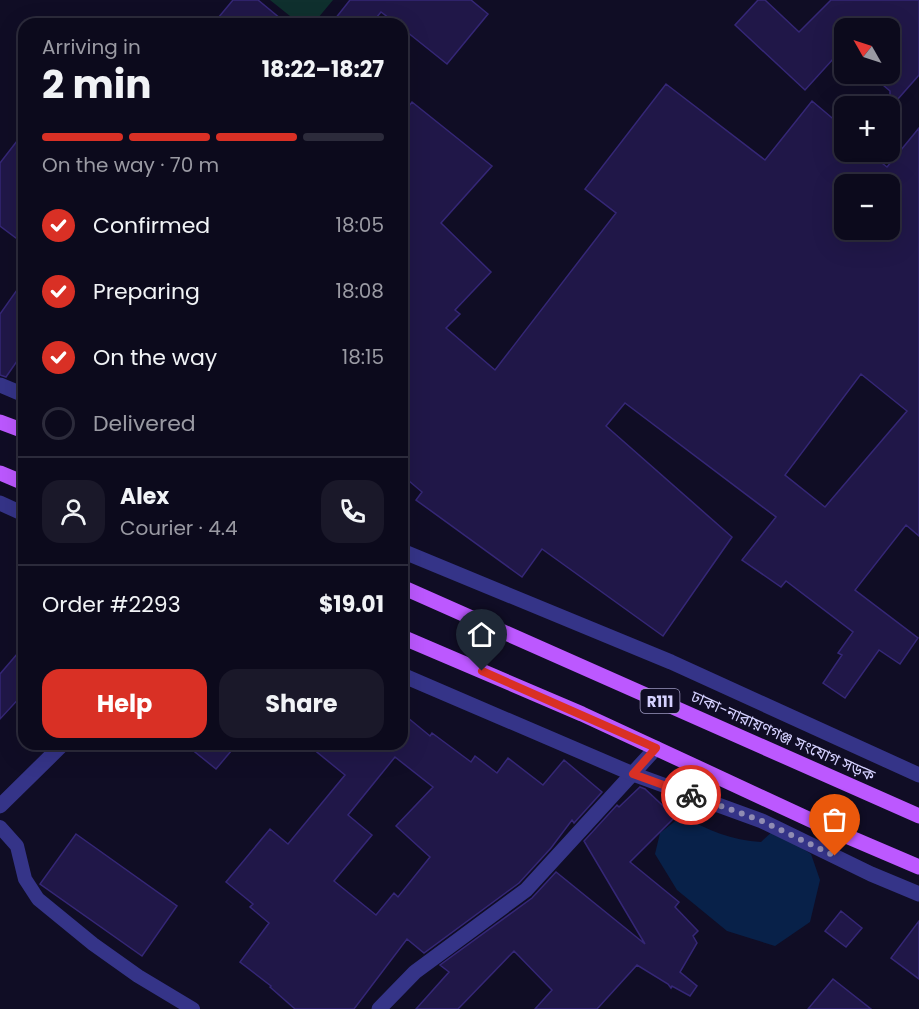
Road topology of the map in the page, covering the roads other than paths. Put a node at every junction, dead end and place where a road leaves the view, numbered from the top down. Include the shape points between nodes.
1 (0, 385) edge
2 (18, 392) edge
3 (0, 422) edge
4 (18, 429) edge
5 (0, 473) edge
6 (18, 480) edge
7 (0, 503) edge
8 (18, 511) edge
9 (408, 553) edge
10 (408, 590) edge
11 (408, 640) edge
12 (408, 678) edge
13 (656, 748) junction
14 (57, 750) edge
15 (633, 774) junction
16 (919, 775) edge
17 (0, 806) edge
18 (919, 816) edge
19 (0, 826) edge
20 (919, 867) edge
21 (919, 894) edge
22 (193, 1009) edge
23 (379, 1009) edge

1 - 2 street
3 - 4 main road
5 - 6 main road
7 - 8 street
9 - 16 street via 671,662
10 - 18 main road, ঢাকা-নারায়ণগঞ্জ সংযোগ সড়ক / R111
11 - 13 main road
12 - 15 street
13 - 15 street
13 - 20 main road
14 - 17 street
15 - 21 street via 762,821
15 - 23 street via 526,890 415,972
19 - 22 lane via 17,846 25,879 38,899 138,976

